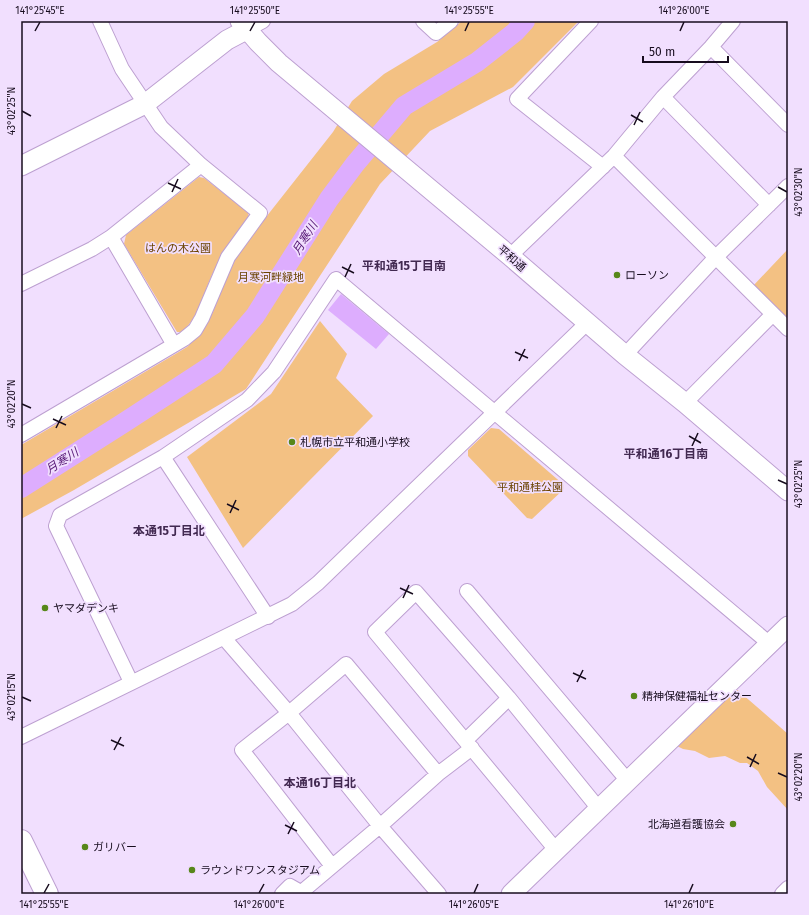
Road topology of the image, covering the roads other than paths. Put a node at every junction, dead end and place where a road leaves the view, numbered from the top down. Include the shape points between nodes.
1 (100, 21) edge
2 (263, 21) edge
3 (423, 21) edge
4 (451, 21) edge
5 (591, 21) edge
6 (733, 21) edge
7 (243, 25) edge
8 (711, 47) junction
9 (662, 97) junction
10 (145, 104) junction
11 (788, 125) edge
12 (614, 156) junction
13 (201, 165) junction
14 (21, 166) edge
15 (602, 167) junction
16 (788, 186) edge
17 (769, 205) junction
18 (110, 237) junction
19 (510, 256) junction
20 (716, 257) junction
21 (21, 284) edge
22 (773, 314) junction
23 (587, 323) junction
24 (788, 329) edge
25 (174, 345) junction
26 (625, 355) junction
27 (685, 403) junction
28 (494, 413) junction
29 (21, 435) edge
30 (163, 457) junction
31 (788, 491) edge
32 (467, 591) dead end
33 (268, 617) junction
34 (788, 626) edge
35 (224, 638) junction
36 (770, 644) junction
37 (131, 682) junction
38 (509, 698) junction
39 (289, 713) junction
40 (21, 737) edge
41 (469, 744) junction
42 (438, 774) junction
43 (628, 781) junction
44 (599, 808) junction
45 (380, 826) junction
46 (21, 843) edge
47 (556, 850) junction
48 (332, 866) junction
49 (788, 888) edge
50 (47, 894) edge
51 (282, 894) edge
52 (304, 894) edge
53 (439, 894) edge
54 (511, 894) edge
55 (782, 894) edge

1 - 10 street via 122,69
2 - 7 street
3 - 4 street via 436,33
5 - 15 street via 517,99
6 - 8 street
7 - 10 street
7 - 19 street, 平和通 via 279,63
8 - 9 street
8 - 11 street
9 - 12 street
9 - 17 street
10 - 13 street via 169,136
10 - 14 street
12 - 15 street
12 - 20 street
13 - 18 street
13 - 25 street via 260,214 228,257 195,330
15 - 19 street
16 - 17 street
17 - 20 street
18 - 21 street via 92,249
18 - 25 street
19 - 23 street, 平和通
20 - 22 street
20 - 26 street
22 - 24 street
22 - 27 street
23 - 26 street, 平和通
23 - 28 street
25 - 29 street
26 - 27 street, 平和通
27 - 31 street, 平和通
28 - 30 street via 336,279 274,372 247,400
28 - 33 street via 318,583 292,604
28 - 36 street
30 - 33 street
30 - 37 street via 60,515 56,526
32 - 43 street
33 - 35 street
34 - 36 street
35 - 37 street
35 - 39 street
36 - 43 street
37 - 40 street
38 - 41 street
38 - 41 street via 416,592 375,632
38 - 44 street
39 - 42 street via 346,664
39 - 45 street
39 - 48 street via 242,750
41 - 42 street
41 - 47 street
42 - 45 street
43 - 44 street
44 - 47 street
45 - 48 street
45 - 53 street
46 - 50 highway
47 - 54 street
48 - 52 street via 304,890
49 - 55 street
51 - 52 street via 290,886

